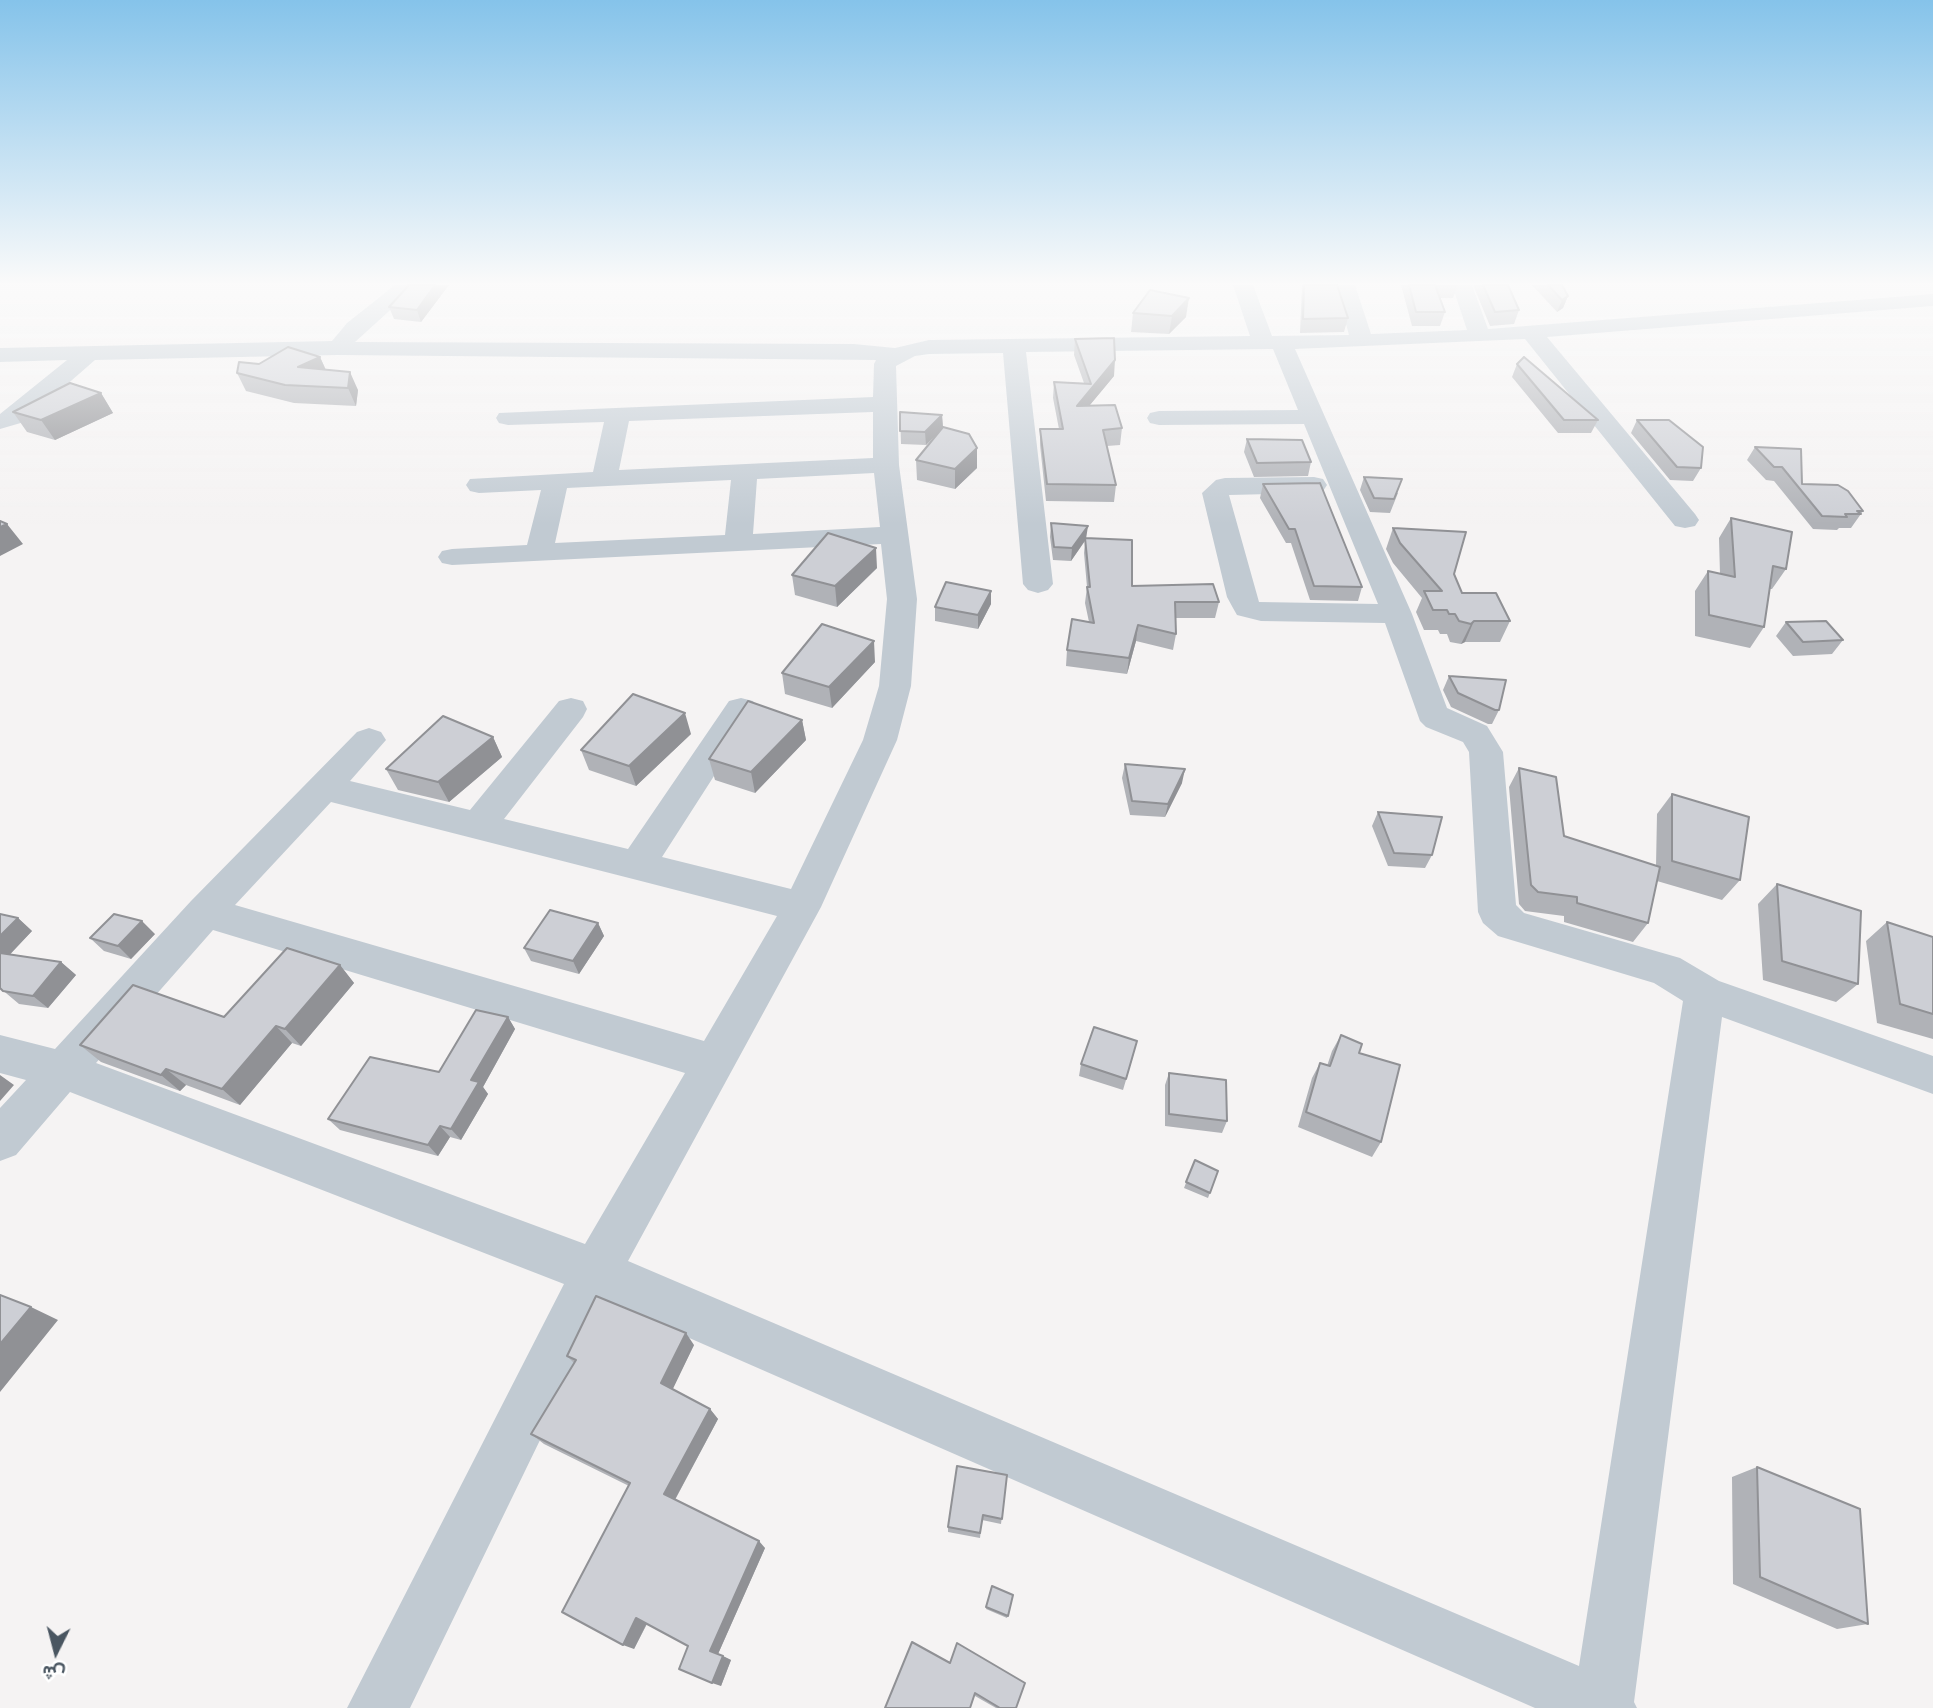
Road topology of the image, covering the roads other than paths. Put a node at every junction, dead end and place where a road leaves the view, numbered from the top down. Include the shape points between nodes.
1 (75, 365) edge
2 (676, 365) edge
3 (885, 365) edge
4 (1016, 365) edge
5 (1284, 365) edge
6 (1558, 365) edge
7 (671, 392) junction
8 (884, 404) junction
9 (618, 414) junction
10 (1312, 416) junction
11 (508, 418) dead end
12 (1159, 418) dead end
13 (0, 422) edge
14 (886, 465) junction
15 (745, 472) junction
16 (604, 478) junction
17 (556, 481) junction
18 (479, 485) dead end
19 (1343, 485) junction
20 (1685, 520) dead end
21 (895, 535) junction
22 (738, 543) junction
23 (539, 552) junction
24 (452, 557) dead end
25 (1038, 584) dead end
26 (1397, 614) junction
27 (571, 709) dead end
28 (741, 709) edge
29 (369, 740) dead end
30 (327, 788) junction
31 (478, 826) junction
32 (637, 866) junction
33 (802, 907) junction
34 (205, 912) junction
35 (1705, 993) junction
36 (0, 1054) edge
37 (716, 1063) junction
38 (62, 1070) junction
39 (1933, 1075) edge
40 (0, 1140) edge
41 (596, 1272) junction
42 (1605, 1707) edge
43 (378, 1708) edge

1 - 13 street via 15,417
2 - 7 street
3 - 8 street
4 - 25 street
5 - 10 street
6 - 20 street
7 - 8 street
7 - 9 street
8 - 14 street
9 - 11 street
9 - 16 street
10 - 12 street
10 - 19 street
14 - 15 street
14 - 21 street
15 - 16 street
15 - 22 street
16 - 17 street
17 - 18 street
17 - 23 street
19 - 26 street
19 - 26 street via 1218,488 1215,493 1242,597 1248,608 1261,612
21 - 22 street
21 - 33 street via 902,599 895,686 880,740
22 - 23 street
23 - 24 street
26 - 35 street via 1432,713 1475,734 1486,752 1497,912 1512,925 1666,970
27 - 31 street
28 - 32 street
29 - 30 street
30 - 31 street
30 - 34 street
31 - 32 street
32 - 33 street
33 - 37 street
34 - 37 street
34 - 38 street
35 - 39 street
35 - 42 street
36 - 38 street
37 - 41 street
38 - 40 street
38 - 41 street
41 - 42 street
41 - 43 street

